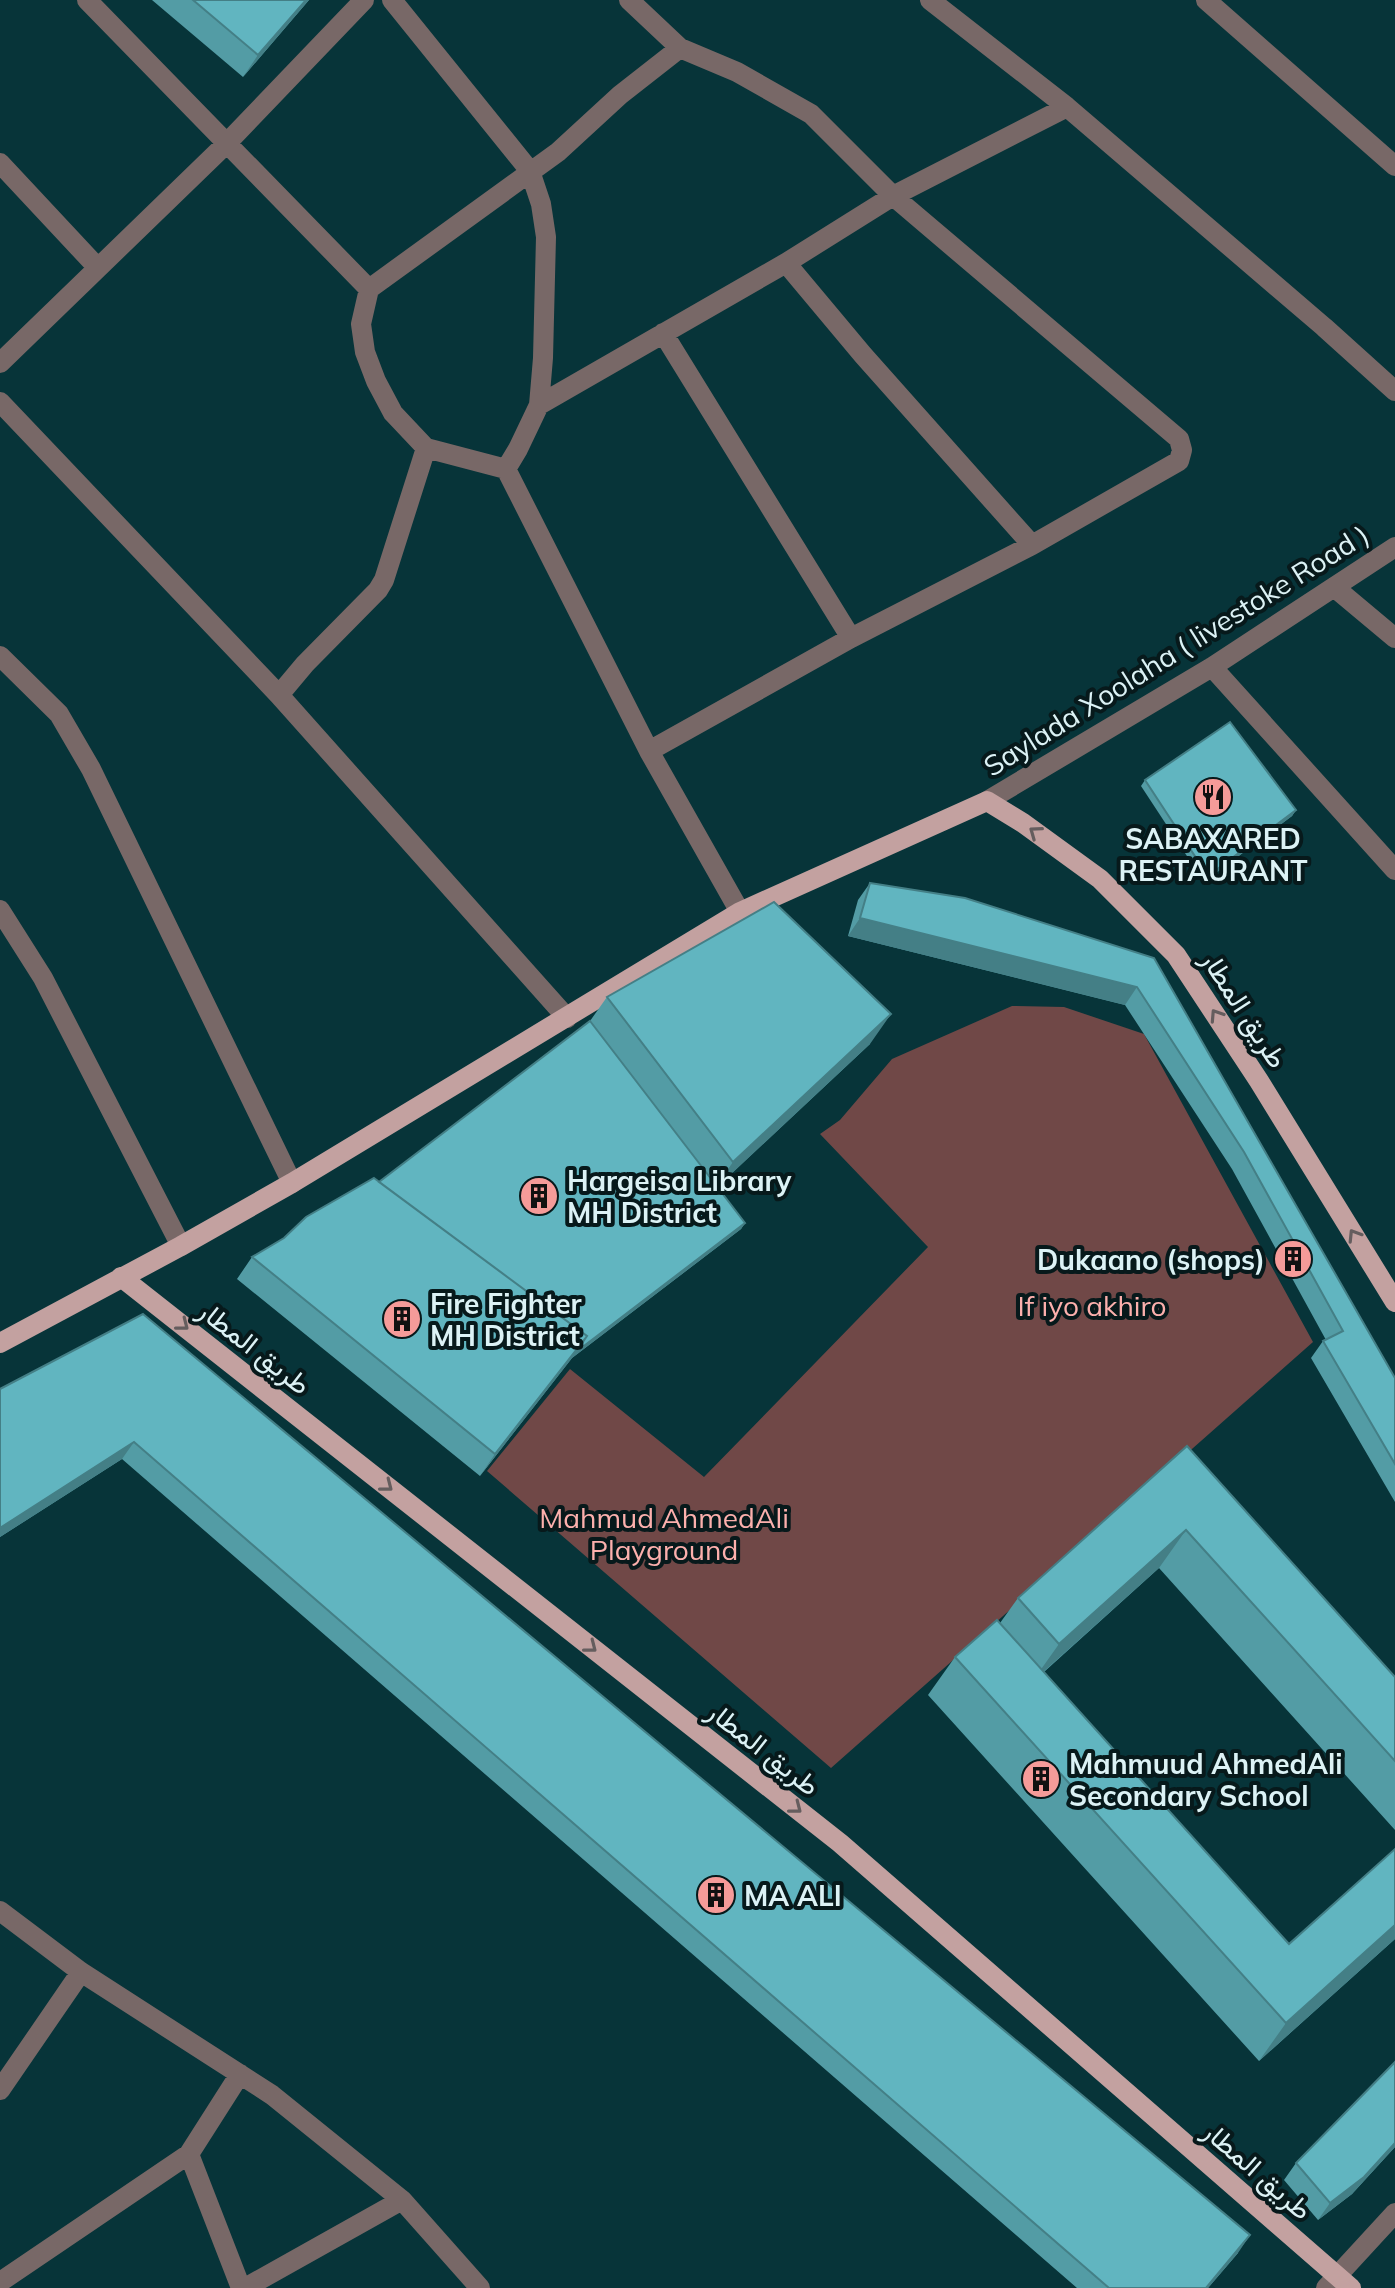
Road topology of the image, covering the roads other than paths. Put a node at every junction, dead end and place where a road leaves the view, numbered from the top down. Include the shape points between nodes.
1 (87, 0) edge
2 (364, 0) edge
3 (392, 0) edge
4 (629, 0) edge
5 (930, 0) edge
6 (1206, 0) edge
7 (680, 48) junction
8 (1067, 107) junction
9 (226, 144) junction
10 (0, 163) edge
11 (1395, 166) edge
12 (530, 171) junction
13 (893, 196) junction
14 (786, 263) junction
15 (98, 268) junction
16 (369, 289) junction
17 (663, 333) junction
18 (0, 363) edge
19 (1395, 391) edge
20 (0, 402) edge
21 (539, 405) junction
22 (426, 448) junction
23 (506, 469) junction
24 (1032, 545) junction
25 (1395, 547) edge
26 (1334, 587) junction
27 (851, 638) junction
28 (1395, 638) edge
29 (0, 656) edge
30 (1212, 667) junction
31 (279, 695) junction
32 (649, 751) junction
33 (987, 801) junction
34 (1395, 870) edge
35 (0, 910) edge
36 (740, 912) junction
37 (567, 1018) junction
38 (292, 1183) junction
39 (181, 1246) junction
40 (121, 1277) junction
41 (1395, 1302) edge
42 (0, 1343) edge
43 (0, 1911) edge
44 (81, 1972) junction
45 (240, 2074) junction
46 (0, 2090) edge
47 (189, 2154) junction
48 (402, 2200) junction
49 (1395, 2213) edge
50 (0, 2282) edge
51 (1338, 2284) edge
52 (243, 2288) edge
53 (480, 2288) edge

1 - 9 street
2 - 9 street
3 - 12 street
4 - 7 street
5 - 8 street
6 - 11 street
7 - 12 street
7 - 13 street via 801,107
8 - 13 street
8 - 19 street
9 - 15 street
9 - 16 street
10 - 15 street
12 - 16 street
12 - 21 street via 546,237
13 - 14 street
13 - 24 street via 1179,439 1179,461
14 - 17 street
14 - 24 street
15 - 18 street
16 - 22 street via 361,324 365,352 393,413
17 - 21 street
17 - 27 street
20 - 31 street
21 - 23 street
22 - 23 street
22 - 31 street via 384,580
23 - 32 street
24 - 27 street
25 - 26 street, Saylada Xoolaha ( livestoke Road )
26 - 28 street
26 - 30 street, Saylada Xoolaha ( livestoke Road )
27 - 32 street
29 - 38 street via 59,714 91,769
30 - 33 street, Saylada Xoolaha ( livestoke Road )
30 - 34 street
31 - 37 street
32 - 36 street
33 - 36 main road
41 -> 33 main road, طريق المطار via 1176,955 1100,879
35 - 39 street via 43,978
36 - 37 main road
37 - 38 main road
38 - 39 main road
39 - 40 main road
40 - 42 main road
40 -> 51 main road, طريق المطار via 840,1843
43 - 44 street
44 - 45 street
44 - 46 street
45 - 47 street
45 - 48 street
47 - 50 street
47 - 52 street
48 - 52 street
48 - 53 street
49 - 51 street

